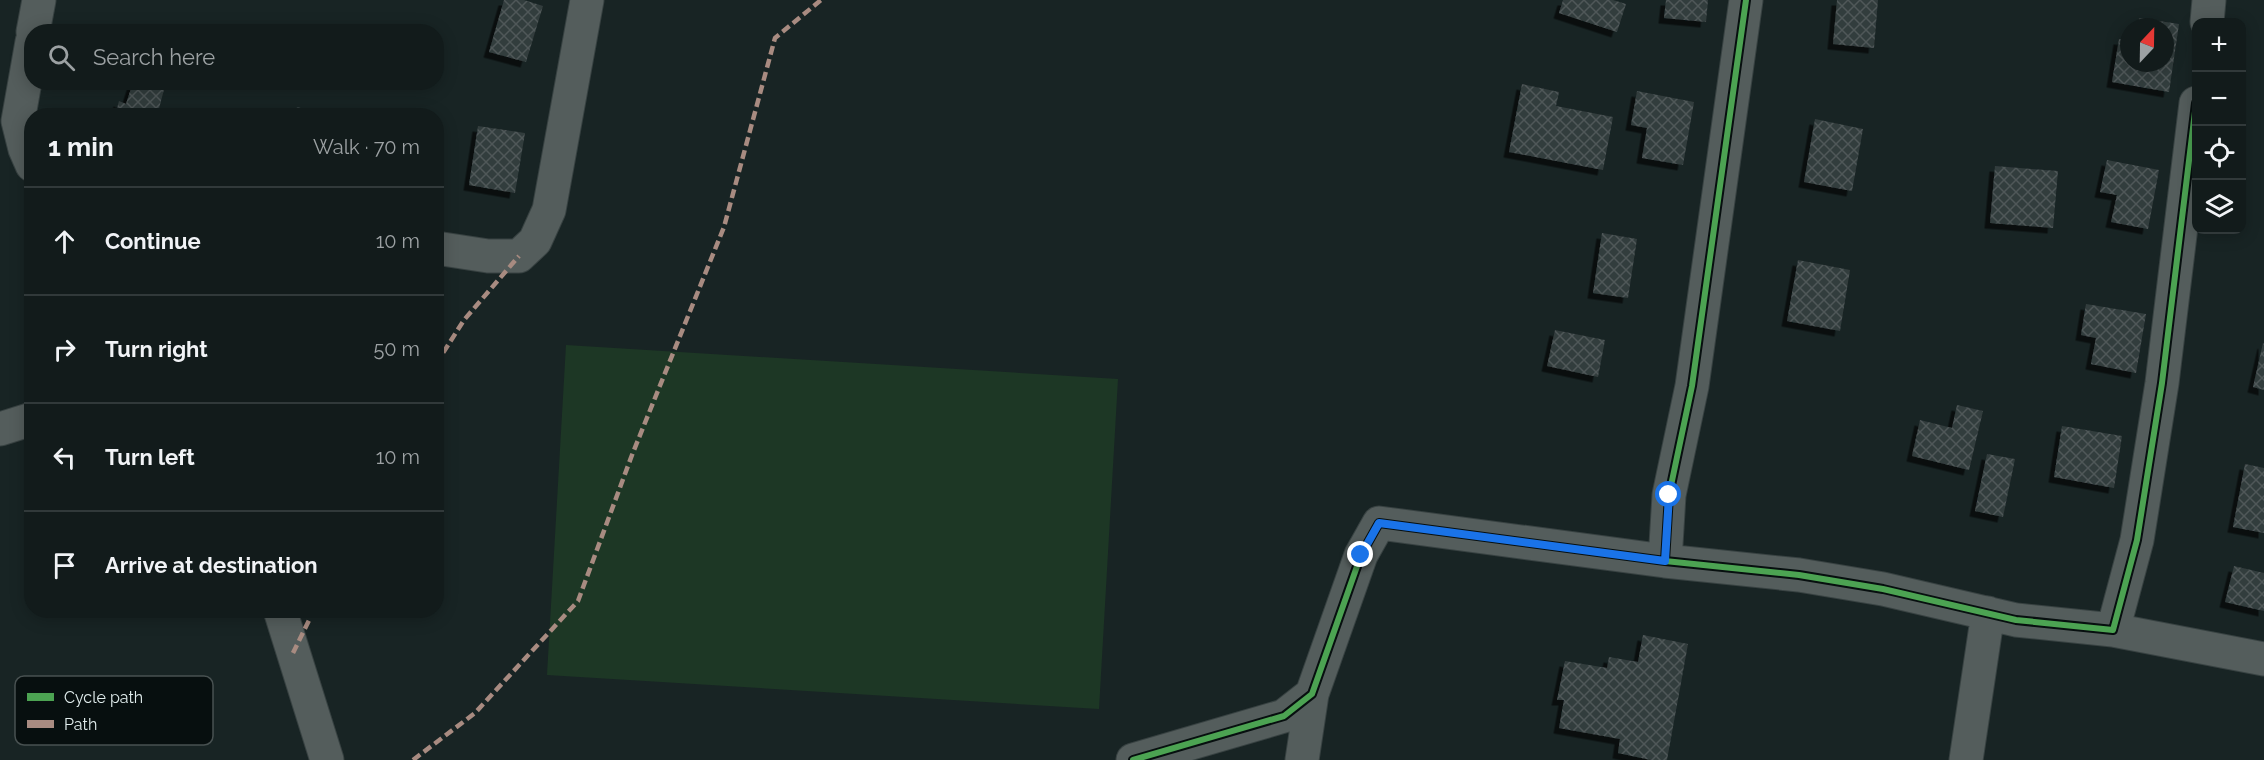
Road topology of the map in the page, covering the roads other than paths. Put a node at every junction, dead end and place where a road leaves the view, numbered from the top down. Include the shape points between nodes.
1 (39, 0) edge
2 (587, 0) edge
3 (1746, 0) edge
4 (2209, 0) edge
5 (2207, 18) edge
6 (34, 24) edge
7 (24, 87) edge
8 (2193, 126) edge
9 (24, 145) edge
10 (444, 249) edge
11 (24, 422) edge
12 (0, 429) edge
13 (1665, 561) junction
14 (1988, 613) junction
15 (283, 618) edge
16 (2113, 630) junction
17 (2264, 659) edge
18 (1312, 694) junction
19 (327, 760) edge
20 (1133, 760) edge
21 (1302, 760) edge
22 (1966, 760) edge

1 - 6 street
2 - 10 street via 549,210 535,241 519,256
3 - 13 street via 1692,386 1669,495
4 - 5 street
7 - 9 street via 18,121
8 - 16 street via 2162,383 2137,540
11 - 12 street
13 - 14 street via 1809,577
13 - 18 street via 1379,523 1361,555
14 - 16 street via 2016,620
14 - 22 street
15 - 19 street
16 - 17 street
18 - 20 street via 1284,716
18 - 21 street

